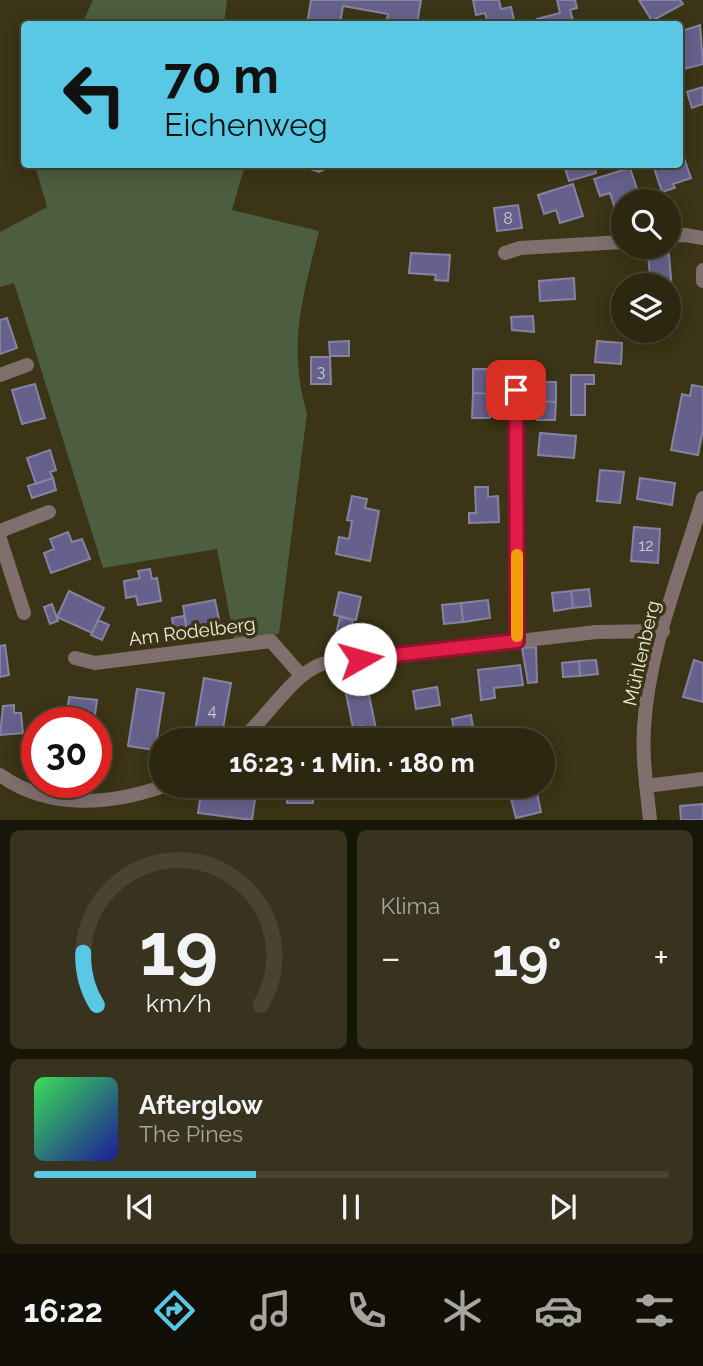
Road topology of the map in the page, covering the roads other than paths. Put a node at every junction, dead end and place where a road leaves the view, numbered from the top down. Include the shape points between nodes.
1 (681, 237) edge
2 (703, 238) edge
3 (611, 243) edge
4 (505, 253) dead end
5 (703, 270) edge
6 (703, 281) edge
7 (27, 365) dead end
8 (0, 375) edge
9 (516, 390) dead end
10 (703, 498) edge
11 (49, 512) dead end
12 (0, 531) edge
13 (0, 539) edge
14 (24, 613) dead end
15 (663, 631) junction
16 (517, 641) junction
17 (75, 658) dead end
18 (300, 674) junction
19 (253, 728) edge
20 (0, 775) edge
21 (703, 779) edge
22 (646, 786) junction
23 (149, 791) edge
24 (650, 820) edge

1 - 2 street
3 - 4 street via 520,248
5 - 6 street
7 - 8 street
9 - 16 street
10 - 15 street, Mühlenberg
11 - 12 street
13 - 14 street
15 - 16 street via 596,632
15 - 22 street, Mühlenberg via 647,697
16 - 18 street via 322,664
17 - 18 street, Am Rodelberg via 95,663 271,641
18 - 19 street
20 - 23 street via 33,793 61,800 129,797
21 - 22 street
22 - 24 street, Mühlenberg

